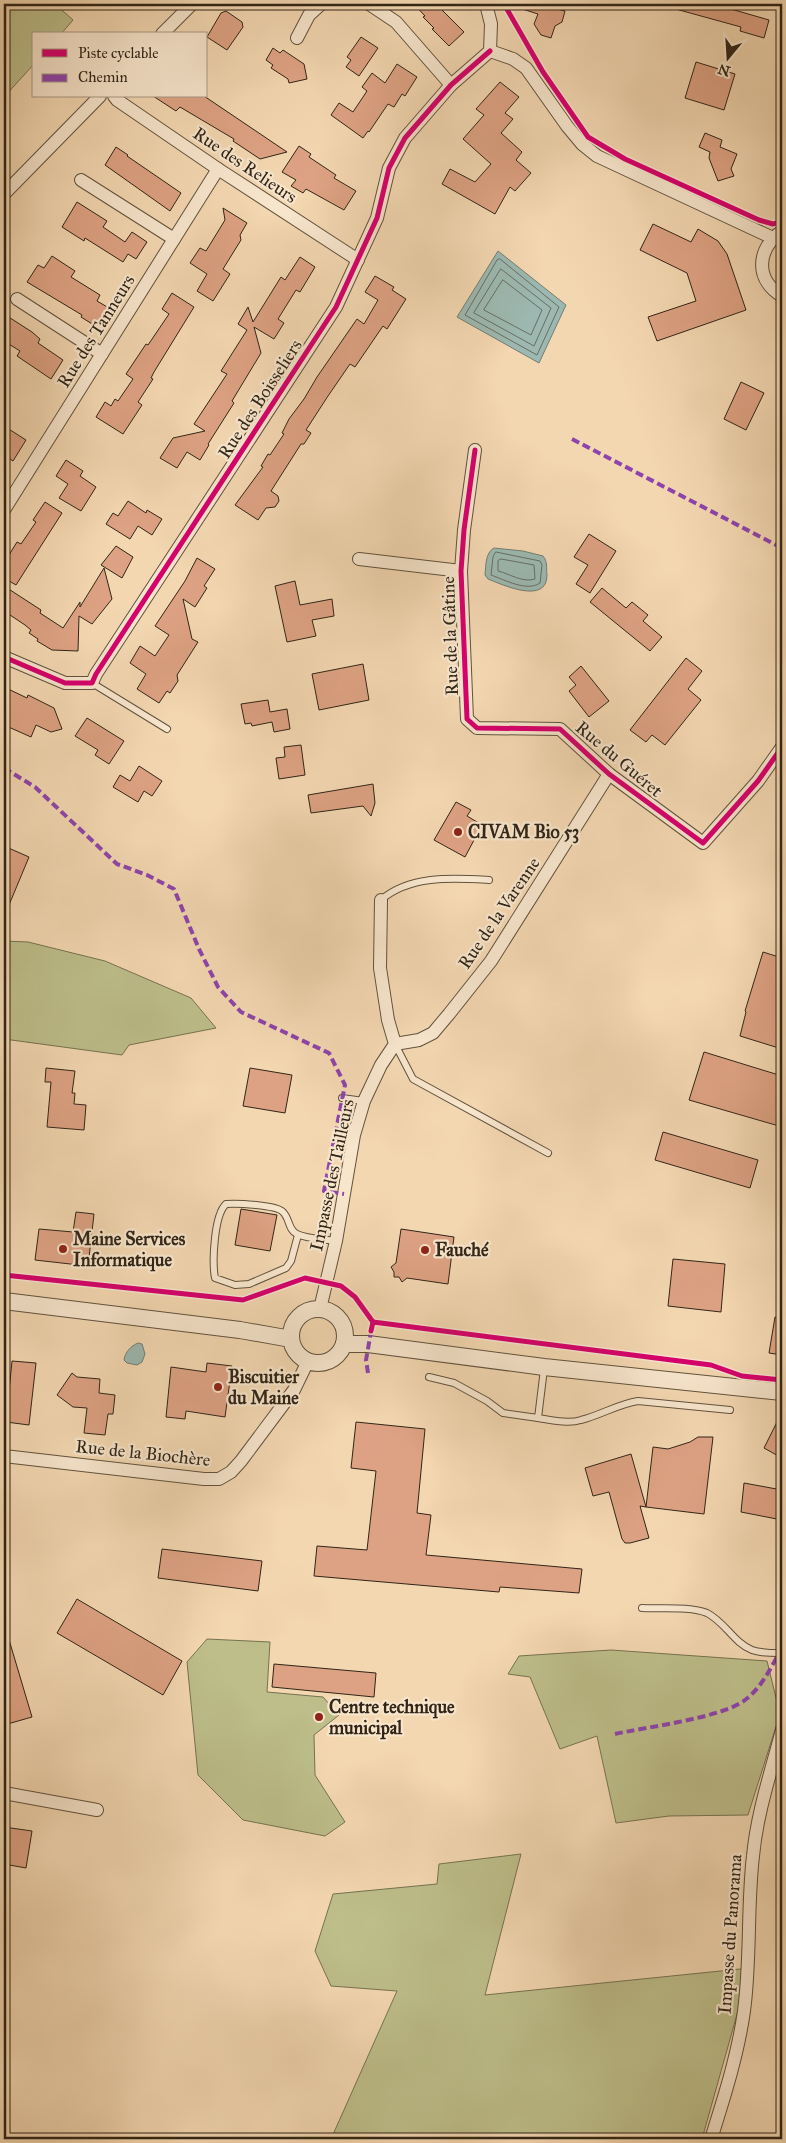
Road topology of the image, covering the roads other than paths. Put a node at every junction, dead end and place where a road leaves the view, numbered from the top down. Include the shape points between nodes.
1 (192, 4) edge
2 (321, 4) edge
3 (369, 4) edge
4 (486, 4) edge
5 (164, 32) edge
6 (297, 38) dead end
7 (490, 51) junction
8 (451, 85) junction
9 (98, 98) edge
10 (116, 98) edge
11 (218, 169) junction
12 (81, 180) dead end
13 (4, 194) edge
14 (777, 234) edge
15 (174, 239) junction
16 (358, 260) junction
17 (782, 296) edge
18 (17, 299) dead end
19 (102, 354) junction
20 (475, 450) dead end
21 (9, 492) edge
22 (4, 510) edge
23 (359, 559) dead end
24 (461, 571) junction
25 (4, 657) edge
26 (92, 683) junction
27 (477, 728) joint
28 (167, 729) dead end
29 (782, 747) edge
30 (609, 774) junction
31 (489, 880) dead end
32 (381, 900) joint
33 (395, 1044) junction
34 (342, 1098) dead end
35 (364, 1101) junction
36 (548, 1153) dead end
37 (298, 1235) junction
38 (336, 1241) junction
39 (4, 1301) edge
40 (320, 1309) junction
41 (291, 1338) junction
42 (344, 1344) junction
43 (308, 1361) junction
44 (544, 1367) junction
45 (429, 1377) dead end
46 (782, 1392) edge
47 (730, 1410) dead end
48 (538, 1418) junction
49 (4, 1456) edge
50 (642, 1608) dead end
51 (782, 1647) edge
52 (779, 1653) junction
53 (782, 1685) edge
54 (782, 1730) edge
55 (4, 1793) edge
56 (97, 1810) dead end
57 (711, 2139) edge

1 - 5 street
2 - 6 street via 309,15
3 - 8 street via 396,22
4 - 7 street via 491,24
7 - 8 street, Rue des Boisseliers
7 - 14 street via 513,59 526,68 566,126 597,156
8 - 16 street, Rue des Boisseliers via 405,138 389,168 377,218
9 - 13 street
10 - 11 street, Rue des Relieurs
11 - 15 street, Rue des Tanneurs
11 - 16 street, Rue des Relieurs
12 - 15 street
14 - 17 street via 766,248 762,271 774,291
15 - 19 street, Rue des Tanneurs
16 - 26 street, Rue des Boisseliers via 336,307
18 - 19 street
19 - 21 street, Rue des Tanneurs
20 - 24 street, Rue de la Gâtine
21 - 22 street, Rue des Tanneurs
23 - 24 street
24 - 27 street, Rue de la Gâtine via 467,719
25 - 26 street via 65,683
26 - 28 lane
27 - 30 street, Rue du Guéret via 560,729
29 - 30 street, Rue du Guéret via 758,781 703,843
30 - 33 street, Rue de la Varenne via 491,960 449,1014 432,1033 419,1040
31 - 32 lane via 426,880 407,884
32 - 33 street via 380,968
33 - 35 street, Impasse des Tailleurs
33 - 36 lane via 413,1079
34 - 35 lane
35 - 38 street, Impasse des Tailleurs via 354,1135
37 - 37 lane via 291,1230 282,1210 226,1204 219,1214 212,1265 215,1278 235,1285 249,1284 286,1268 291,1262
37 - 38 lane
38 - 40 street, Impasse des Tailleurs
39 - 41 street
40 - 41 street via 305,1312 299,1317 294,1323
40 - 42 street via 340,1320
41 - 43 street via 297,1352
42 - 43 street via 334,1358 326,1362
42 - 44 street via 368,1344
43 - 49 street, Rue de la Biochère via 294,1390 241,1461 219,1479
44 - 46 street
44 - 48 lane
45 - 48 lane via 454,1383 503,1413
47 - 48 lane via 638,1401 623,1403 580,1421
50 - 52 lane via 703,1612 725,1625 754,1651
51 - 52 lane
52 - 53 lane
54 - 57 street, Impasse du Panorama via 760,1810 752,1856 744,2012
55 - 56 street

